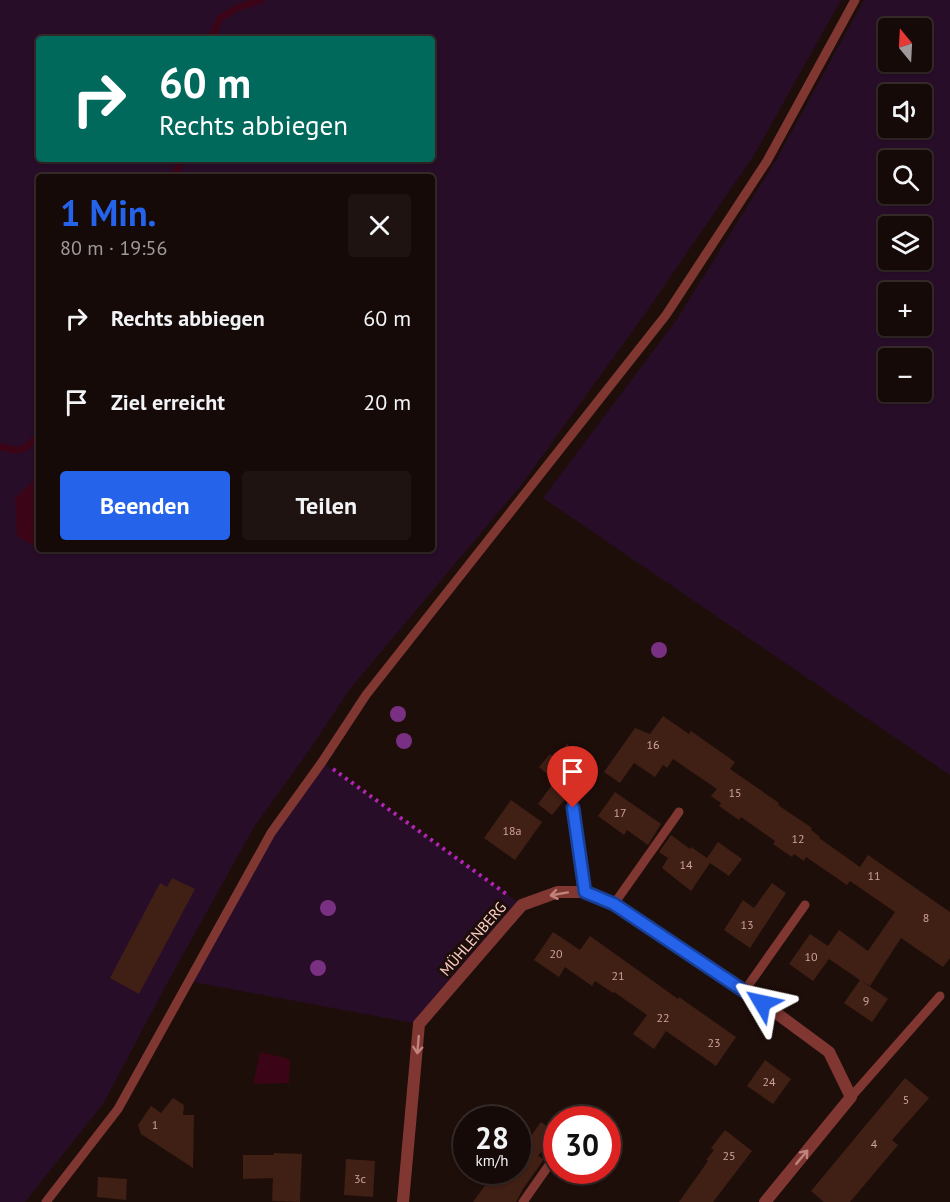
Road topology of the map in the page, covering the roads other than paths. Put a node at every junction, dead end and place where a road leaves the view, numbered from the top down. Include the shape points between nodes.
1 (855, 0) edge
2 (573, 808) dead end
3 (679, 812) dead end
4 (585, 892) junction
5 (614, 904) junction
6 (805, 905) dead end
7 (746, 990) junction
8 (940, 996) dead end
9 (851, 1097) junction
10 (543, 1174) edge
11 (46, 1202) edge
12 (403, 1202) edge
13 (523, 1202) edge
14 (765, 1202) edge

1 - 11 lane via 767,161 666,315 366,696 271,833 118,1109
2 - 4 lane
3 - 5 lane
4 - 5 street, MÜHLENBERG
4 -> 12 street, MÜHLENBERG via 558,892 522,905 419,1024
5 - 7 street, MÜHLENBERG
6 - 7 lane
7 - 9 street, MÜHLENBERG via 829,1052
8 - 9 lane
14 -> 9 street
10 - 13 lane

